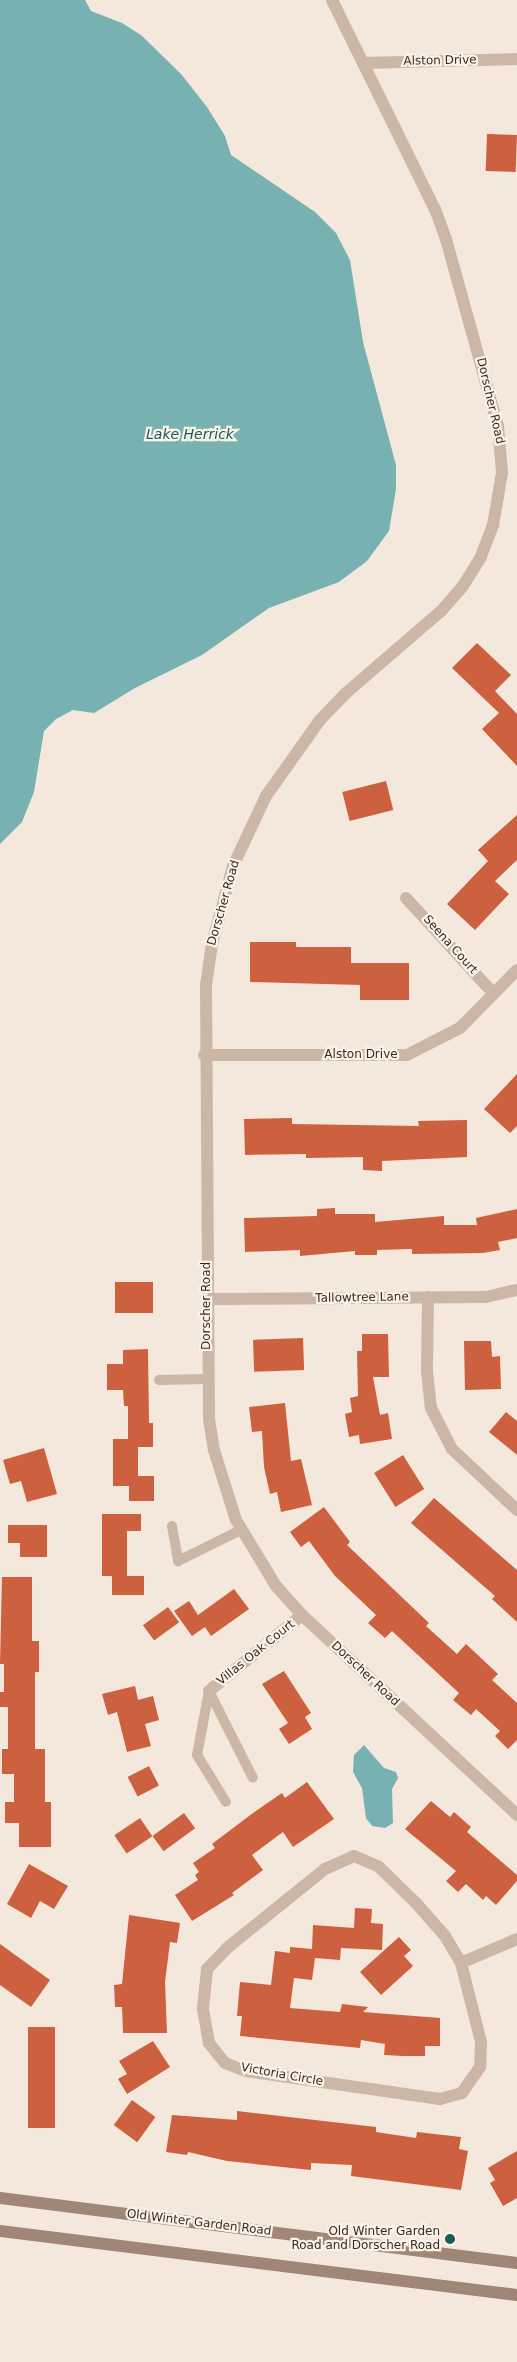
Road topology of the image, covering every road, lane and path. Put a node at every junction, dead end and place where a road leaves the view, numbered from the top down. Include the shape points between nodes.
1 (332, 0) edge
2 (517, 59) edge
3 (363, 63) junction
4 (406, 898) dead end
5 (517, 970) edge
6 (493, 993) junction
7 (204, 1054) junction
8 (517, 1290) edge
9 (428, 1297) junction
10 (207, 1299) junction
11 (207, 1379) junction
12 (159, 1380) dead end
13 (517, 1510) edge
14 (172, 1526) dead end
15 (241, 1530) junction
16 (302, 1615) junction
17 (209, 1691) junction
18 (253, 1778) dead end
19 (226, 1802) dead end
20 (517, 1815) edge
21 (517, 1939) edge
22 (461, 1964) junction
23 (0, 2198) edge
24 (0, 2231) edge
25 (517, 2263) edge
26 (517, 2295) edge

1 - 3 street, Dorscher Road
2 - 3 street, Alston Drive
3 - 7 street, Dorscher Road via 435,209 446,239 498,426 502,449 499,503 481,557 463,586 414,635 346,693 296,752 266,796 233,866 212,944 206,985
4 - 6 street, Seena Court
5 - 6 street, Alston Drive
6 - 7 street, Alston Drive via 460,1028 407,1055
7 - 10 street, Dorscher Road
8 - 9 street, Tallowtree Lane via 486,1297
9 - 10 street, Tallowtree Lane
9 - 13 street via 430,1408 452,1449
10 - 11 street, Dorscher Road
11 - 12 lane
11 - 15 street, Dorscher Road via 214,1450
14 - 15 lane via 178,1561
15 - 16 street, Dorscher Road via 276,1586
16 - 17 street, Villas Oak Court
16 - 20 street, Dorscher Road
17 - 18 lane
17 - 19 lane via 197,1755
21 - 22 street
22 - 22 street, Victoria Circle via 446,1936 416,1902 378,1866 354,1856 326,1869 227,1948 207,1970 203,2008 209,2043 225,2063 246,2072 440,2099 462,2093 480,2067 481,2042
23 - 25 main road, Old Winter Garden Road
24 - 26 main road

